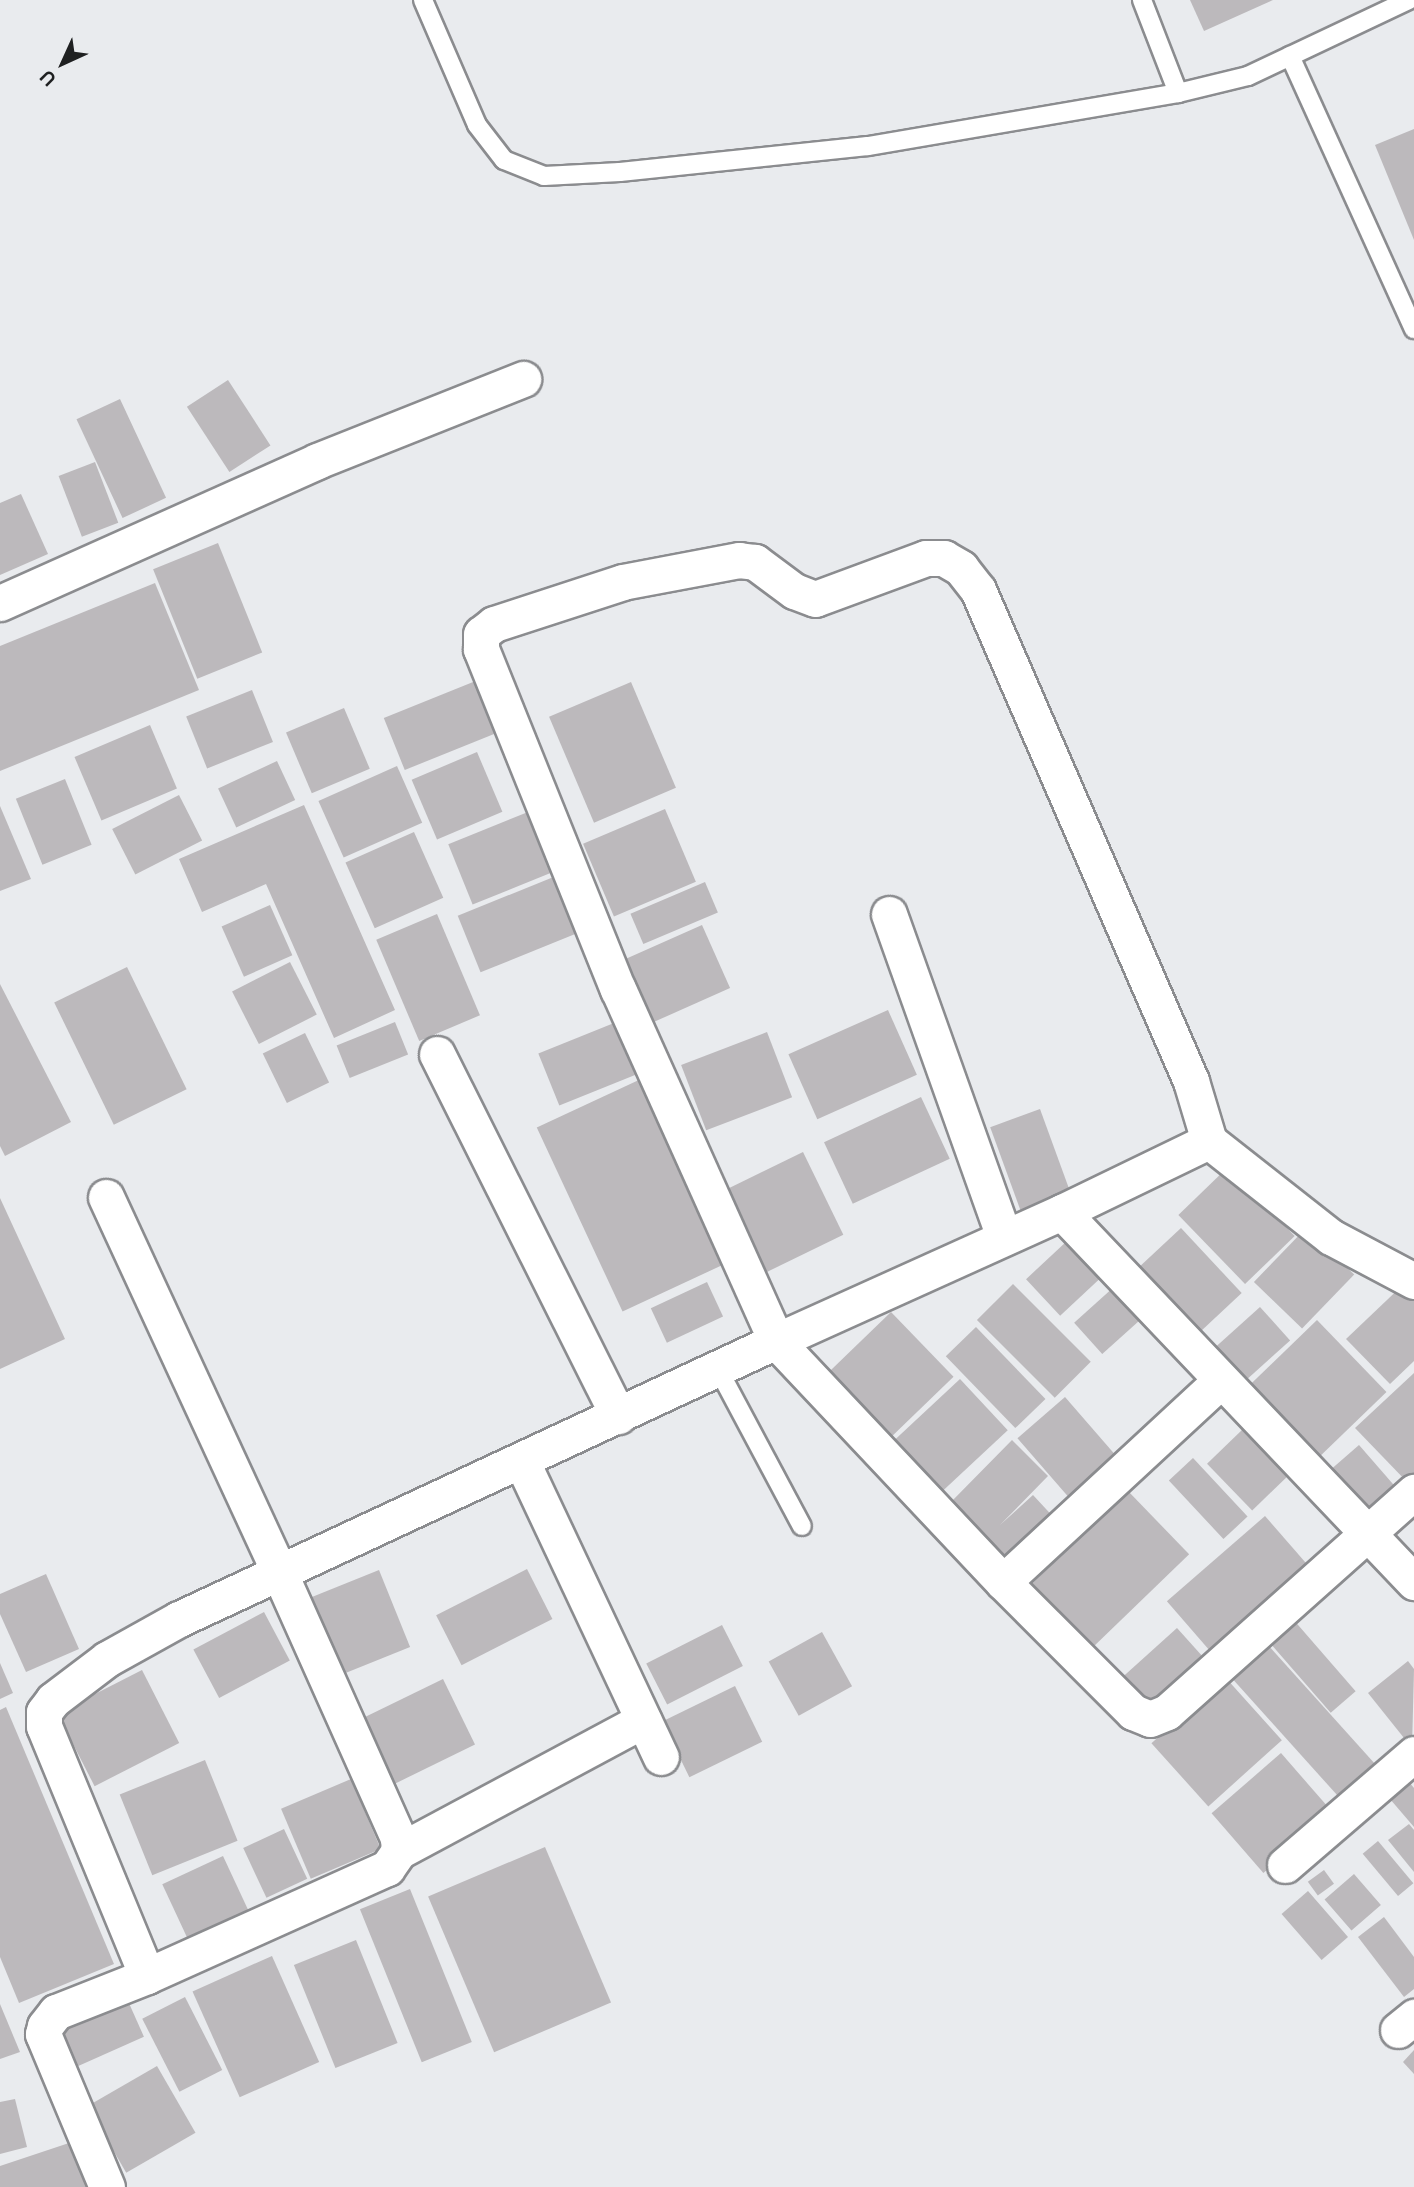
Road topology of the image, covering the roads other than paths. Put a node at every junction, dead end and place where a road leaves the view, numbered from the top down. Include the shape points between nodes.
1 (423, 0) edge
2 (1142, 0) edge
3 (1409, 0) edge
4 (1290, 56) junction
5 (1178, 93) junction
6 (1414, 329) edge
7 (523, 379) dead end
8 (0, 603) edge
9 (890, 914) dead end
10 (437, 1054) dead end
11 (1209, 1141) junction
12 (106, 1197) dead end
13 (1062, 1212) junction
14 (1004, 1237) junction
15 (1414, 1280) edge
16 (776, 1341) junction
17 (718, 1369) junction
18 (1220, 1381) junction
19 (618, 1416) junction
20 (522, 1462) junction
21 (1414, 1492) edge
22 (802, 1525) dead end
23 (1371, 1534) junction
24 (280, 1574) junction
25 (1003, 1582) junction
26 (1414, 1582) edge
27 (643, 1720) junction
28 (1414, 1754) edge
29 (661, 1758) dead end
30 (399, 1851) junction
31 (1284, 1865) dead end
32 (147, 1976) junction
33 (107, 2187) edge

1 - 5 lane via 477,125 504,160 544,176 868,146
2 - 5 lane
3 - 4 lane
4 - 5 lane via 1248,76
4 - 6 lane
7 - 8 street via 317,461
9 - 14 street
10 - 19 street
11 - 13 street
11 - 15 street via 1331,1237
11 - 16 street via 1180,1056 978,590 961,568 944,558 926,558 815,599 794,591 755,562 739,560 623,582 494,624 481,634 481,649 618,989
12 - 24 street
13 - 14 street
13 - 18 street
14 - 16 street
16 - 17 street
16 - 25 street
17 - 19 street
17 - 22 lane
18 - 23 street
18 - 25 street
19 - 20 street
20 - 24 street
20 - 27 street
21 - 23 street
23 - 25 street via 1167,1712 1150,1719 1133,1712
23 - 26 street
24 - 30 street via 398,1838
24 - 32 street via 179,1619 107,1659 44,1712 44,1726
27 - 29 street
27 - 30 street
28 - 31 street
30 - 32 street via 387,1868
32 - 33 street via 56,2012 43,2035

